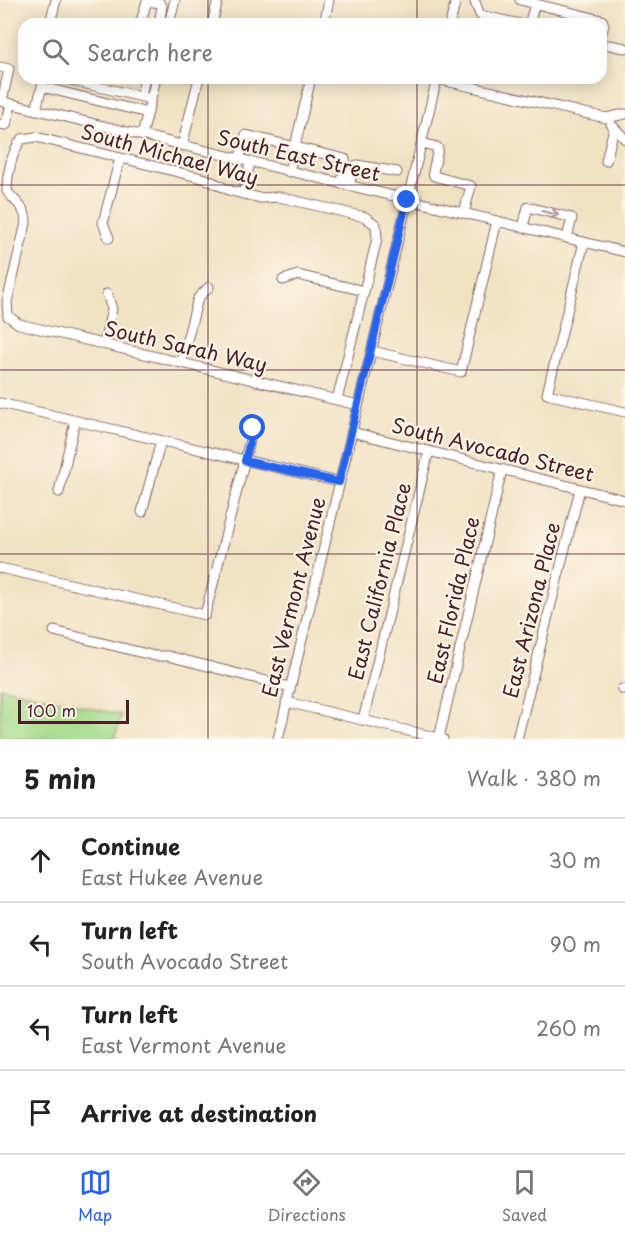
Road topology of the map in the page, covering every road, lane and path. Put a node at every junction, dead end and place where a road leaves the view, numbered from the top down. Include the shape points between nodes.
1 (56, 0) edge
2 (175, 0) edge
3 (218, 0) edge
4 (330, 0) edge
5 (456, 0) edge
6 (463, 0) edge
7 (520, 0) edge
8 (476, 1) edge
9 (535, 4) junction
10 (51, 18) edge
11 (142, 18) edge
12 (160, 18) edge
13 (170, 18) edge
14 (214, 18) edge
15 (326, 18) edge
16 (452, 18) edge
17 (493, 18) edge
18 (531, 18) edge
19 (594, 18) edge
20 (610, 45) dead end
21 (625, 48) edge
22 (0, 67) edge
23 (42, 84) edge
24 (50, 84) edge
25 (88, 84) edge
26 (144, 84) edge
27 (155, 84) edge
28 (198, 84) edge
29 (310, 84) edge
30 (436, 84) edge
31 (462, 84) edge
32 (141, 96) junction
33 (151, 99) junction
34 (4, 102) edge
35 (36, 110) junction
36 (148, 113) junction
37 (625, 114) edge
38 (606, 118) junction
39 (0, 124) edge
40 (614, 128) junction
41 (142, 136) junction
42 (625, 139) edge
43 (421, 143) junction
44 (182, 146) junction
45 (295, 146) junction
46 (120, 158) junction
47 (239, 160) junction
48 (606, 161) dead end
49 (250, 162) junction
50 (397, 171) dead end
51 (289, 172) junction
52 (345, 185) junction
53 (243, 194) junction
54 (407, 200) junction
55 (464, 213) junction
56 (496, 221) junction
57 (523, 227) junction
58 (109, 238) dead end
59 (567, 238) junction
60 (584, 242) junction
61 (625, 252) edge
62 (283, 280) dead end
63 (208, 287) dead end
64 (364, 291) junction
65 (107, 294) dead end
66 (5, 319) joint
67 (104, 344) junction
68 (372, 351) junction
69 (181, 363) junction
70 (259, 365) dead end
71 (255, 381) junction
72 (338, 400) junction
73 (0, 403) edge
74 (358, 405) junction
75 (625, 412) edge
76 (75, 421) junction
77 (253, 428) dead end
78 (352, 432) junction
79 (161, 441) junction
80 (429, 451) junction
81 (245, 461) junction
82 (502, 470) junction
83 (339, 482) junction
84 (580, 489) junction
85 (59, 492) dead end
86 (625, 500) edge
87 (142, 512) dead end
88 (0, 568) edge
89 (54, 631) dead end
90 (290, 687) junction
91 (286, 702) junction
92 (363, 720) junction
93 (278, 739) edge
94 (441, 739) edge
95 (517, 739) edge

1 - 10 street
2 - 13 street
3 - 14 street
4 - 15 street
5 - 16 street
6 - 8 street
7 - 9 street
8 - 17 street via 480,15
9 - 18 street
9 - 19 street
11 - 12 street via 147,1 160,3
20 - 21 street
22 - 34 street via 9,69
23 - 35 street
24 - 36 street
25 - 32 street
26 - 32 street
27 - 33 street
28 - 44 street
29 - 45 street
30 - 43 street, East Vermont Avenue
31 - 38 street
32 - 33 street
33 - 36 street
34 - 35 street, South East Street
34 - 39 street via 6,125
35 - 41 street, South East Street
36 - 41 street
37 - 38 street
38 - 40 street
40 - 42 street
40 - 48 street
41 - 44 street, South East Street
43 - 54 street, East Vermont Avenue
43 - 55 street via 437,147 434,177 471,186
44 - 47 street, South East Street
45 - 47 street via 246,135
45 - 51 street
45 - 52 street via 345,159
46 - 53 street, South Michael Way via 206,179
46 - 58 street via 103,223
46 - 66 street, South Michael Way via 36,137 22,139 15,151 7,191 30,213
47 - 49 street, South East Street
49 - 51 street, South East Street
49 - 53 street
50 - 52 street via 357,165
51 - 52 street, South East Street
52 - 54 street, South East Street
53 - 64 street, South Michael Way via 322,207 365,218 376,225 377,239
54 - 55 street, South East Street
54 - 68 street, East Vermont Avenue
55 - 56 street, South East Street
56 - 57 street, South East Street
56 - 68 street via 461,372
57 - 59 street, South East Street
57 -> 59 street via 528,207 572,218
59 - 60 street, South East Street
60 - 61 street, South East Street
60 - 75 street via 547,394
62 - 64 street via 298,275
63 - 69 street via 198,298
64 - 72 street
65 - 67 street via 112,309
66 - 67 street, South Sarah Way
67 - 69 street, South Sarah Way
68 - 74 street, East Vermont Avenue
69 - 71 street, South Sarah Way
70 - 71 street
71 - 72 street, South Sarah Way
72 - 74 street, South Sarah Way
73 - 76 street
74 - 78 street, East Vermont Avenue
76 - 79 street
76 - 85 street
77 - 81 street
78 - 80 street, South Avocado Street
78 - 83 street, East Vermont Avenue
79 - 81 street
79 - 87 street
80 - 82 street, South Avocado Street
80 - 92 street, East California Place
81 - 83 street
81 - 88 street via 205,615
82 - 84 street, South Avocado Street
82 - 94 street, East Florida Place
83 - 90 street, East Vermont Avenue
84 - 86 street, South Avocado Street
84 - 95 street, East Arizona Place
89 - 90 street
90 - 91 street, East Vermont Avenue
91 - 92 street
91 - 93 street, East Vermont Avenue
92 - 94 street

